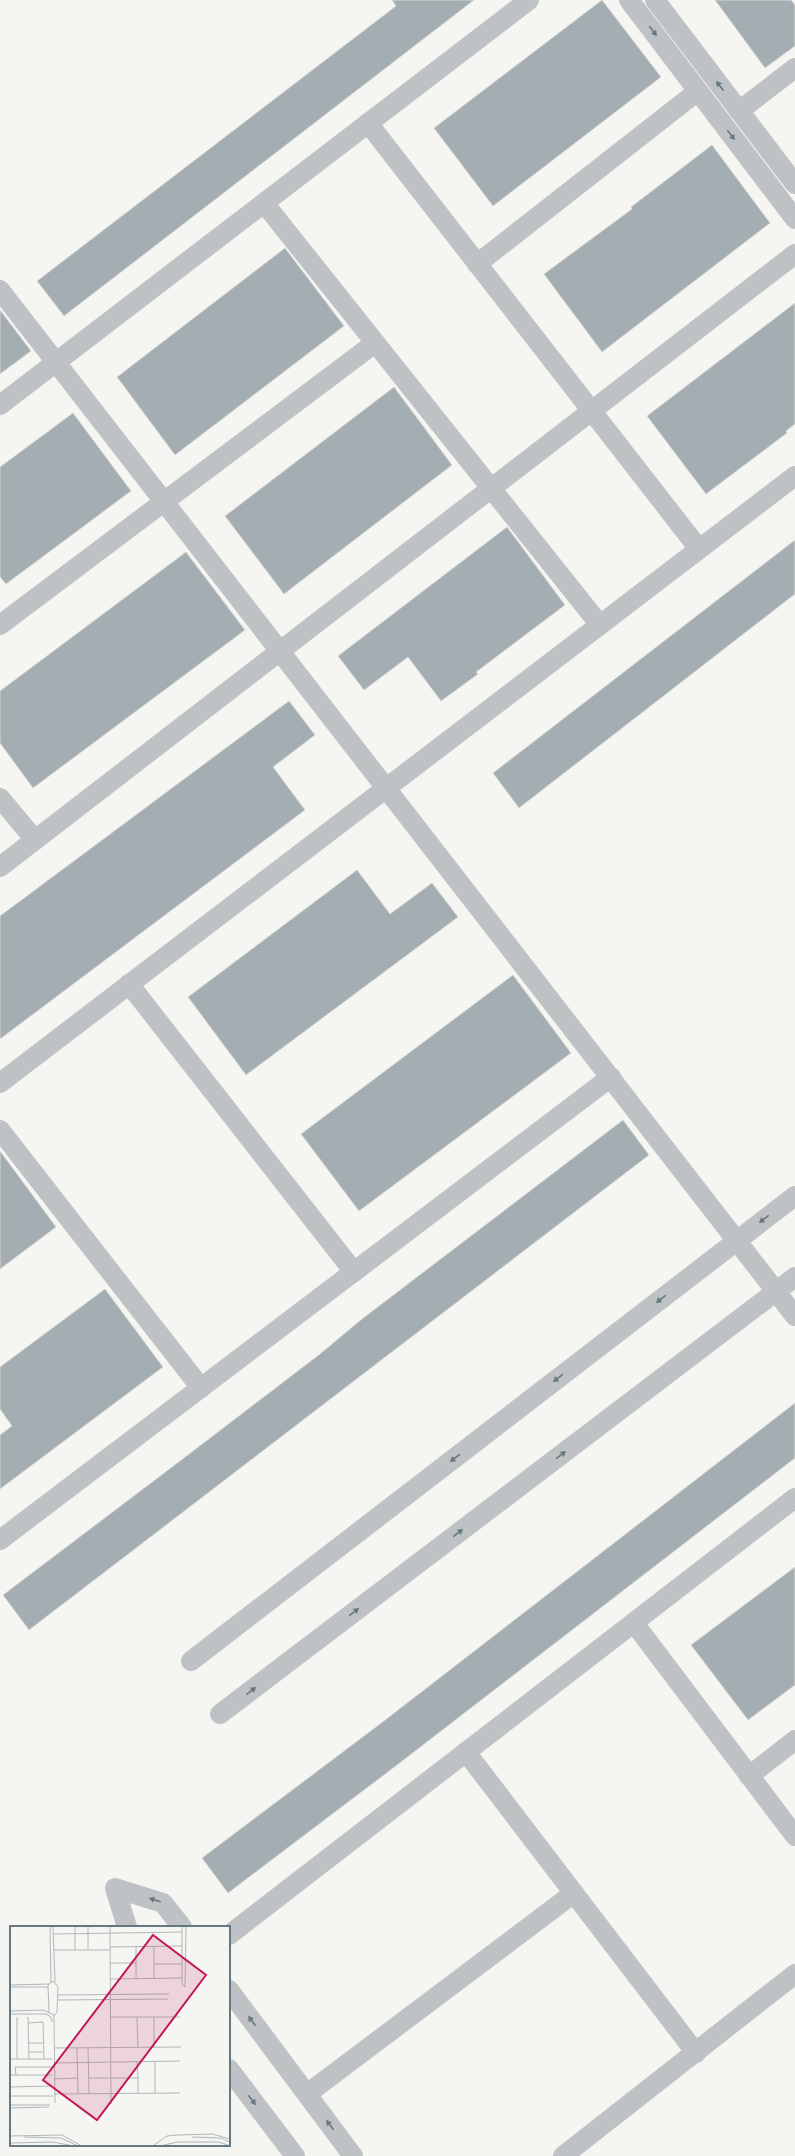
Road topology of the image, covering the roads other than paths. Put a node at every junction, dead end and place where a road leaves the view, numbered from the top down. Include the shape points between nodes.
1 (529, 0) edge
2 (629, 0) edge
3 (662, 2) edge
4 (795, 68) edge
5 (698, 91) junction
6 (739, 111) junction
7 (368, 123) junction
8 (795, 184) edge
9 (264, 203) junction
10 (795, 219) edge
11 (795, 254) edge
12 (477, 264) junction
13 (0, 290) edge
14 (375, 342) junction
15 (56, 362) junction
16 (0, 405) edge
17 (592, 411) junction
18 (795, 476) edge
19 (492, 488) junction
20 (164, 502) junction
21 (699, 549) junction
22 (0, 625) edge
23 (600, 625) junction
24 (280, 651) junction
25 (386, 788) junction
26 (0, 798) edge
27 (35, 840) junction
28 (0, 867) edge
29 (129, 984) junction
30 (611, 1077) junction
31 (0, 1083) edge
32 (0, 1130) edge
33 (795, 1196) edge
34 (738, 1240) junction
35 (354, 1272) junction
36 (795, 1277) edge
37 (776, 1291) junction
38 (795, 1316) edge
39 (201, 1388) junction
40 (795, 1498) edge
41 (0, 1540) edge
42 (634, 1623) junction
43 (191, 1661) dead end
44 (220, 1714) dead end
45 (795, 1740) edge
46 (466, 1752) junction
47 (749, 1776) junction
48 (795, 1836) edge
49 (574, 1892) junction
50 (127, 1926) edge
51 (181, 1926) edge
52 (230, 1934) edge
53 (795, 1974) edge
54 (230, 1991) edge
55 (696, 2053) junction
56 (230, 2070) edge
57 (307, 2094) junction
58 (295, 2156) edge
59 (353, 2156) edge
60 (563, 2156) edge

1 - 7 street
2 -> 5 street
6 -> 3 street
4 - 6 street
5 -> 10 street
5 - 12 street
6 - 8 street
7 - 9 street
7 - 12 street
9 - 14 street
9 - 15 street
11 - 17 street
12 - 17 street
13 - 15 street
14 - 19 street
14 - 20 street
15 - 16 street
15 - 20 street
17 - 19 street
17 - 21 street
18 - 21 street
19 - 23 street
19 - 24 street
20 - 22 street
20 - 24 street
21 - 23 street
23 - 25 street
24 - 25 street
24 - 27 street
25 - 29 street
25 - 30 street
26 - 27 street
27 - 28 street
29 - 31 street
29 - 35 street
30 - 34 street
30 - 35 street
32 - 39 street
33 -> 34 street
34 - 37 street
34 -> 43 street
35 - 39 street
36 - 37 street
37 - 38 street
44 -> 37 street
39 - 41 street
40 - 42 street
42 - 46 street
42 - 47 street
45 - 47 street
46 - 49 street
46 - 52 street
47 - 48 street
49 - 55 street
49 - 57 street
51 -> 50 street via 163,1903 115,1888
53 - 55 street
57 -> 54 street
55 - 60 street
56 -> 58 street
59 -> 57 street

